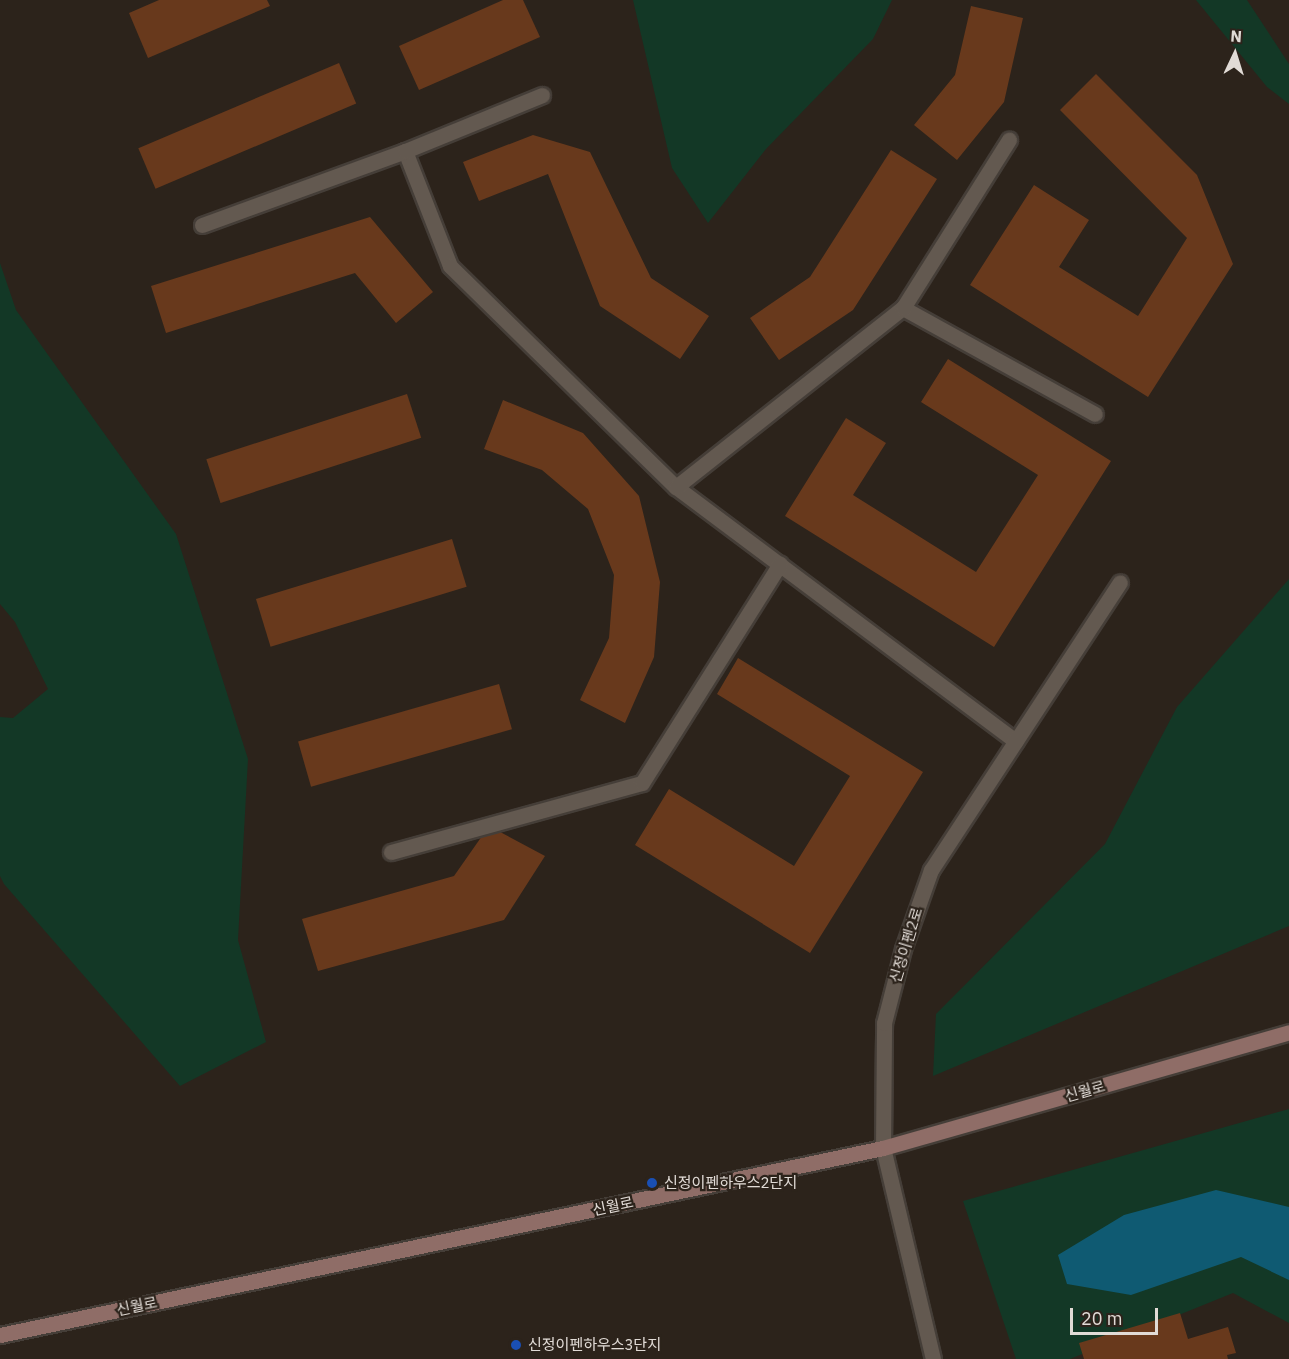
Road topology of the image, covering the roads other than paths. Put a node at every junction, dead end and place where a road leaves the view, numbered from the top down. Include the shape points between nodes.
1 (542, 95) dead end
2 (1009, 140) dead end
3 (405, 151) junction
4 (202, 225) dead end
5 (903, 308) junction
6 (1095, 414) dead end
7 (676, 487) junction
8 (780, 564) junction
9 (1120, 582) dead end
10 (1016, 741) junction
11 (391, 852) dead end
12 (1289, 1032) edge
13 (883, 1148) junction
14 (0, 1335) edge
15 (933, 1359) edge

1 - 3 street
2 - 5 street
3 - 4 street
3 - 7 street via 450,266
5 - 6 street
5 - 7 street
7 - 8 street
8 - 10 street
8 - 11 street via 642,783
9 - 10 street, 신정이펜2로
10 - 13 street, 신정이펜2로 via 931,870 903,949 884,1023
12 - 13 main road, 신월로
13 - 14 main road, 신월로
13 - 15 street, 신정이펜2로

